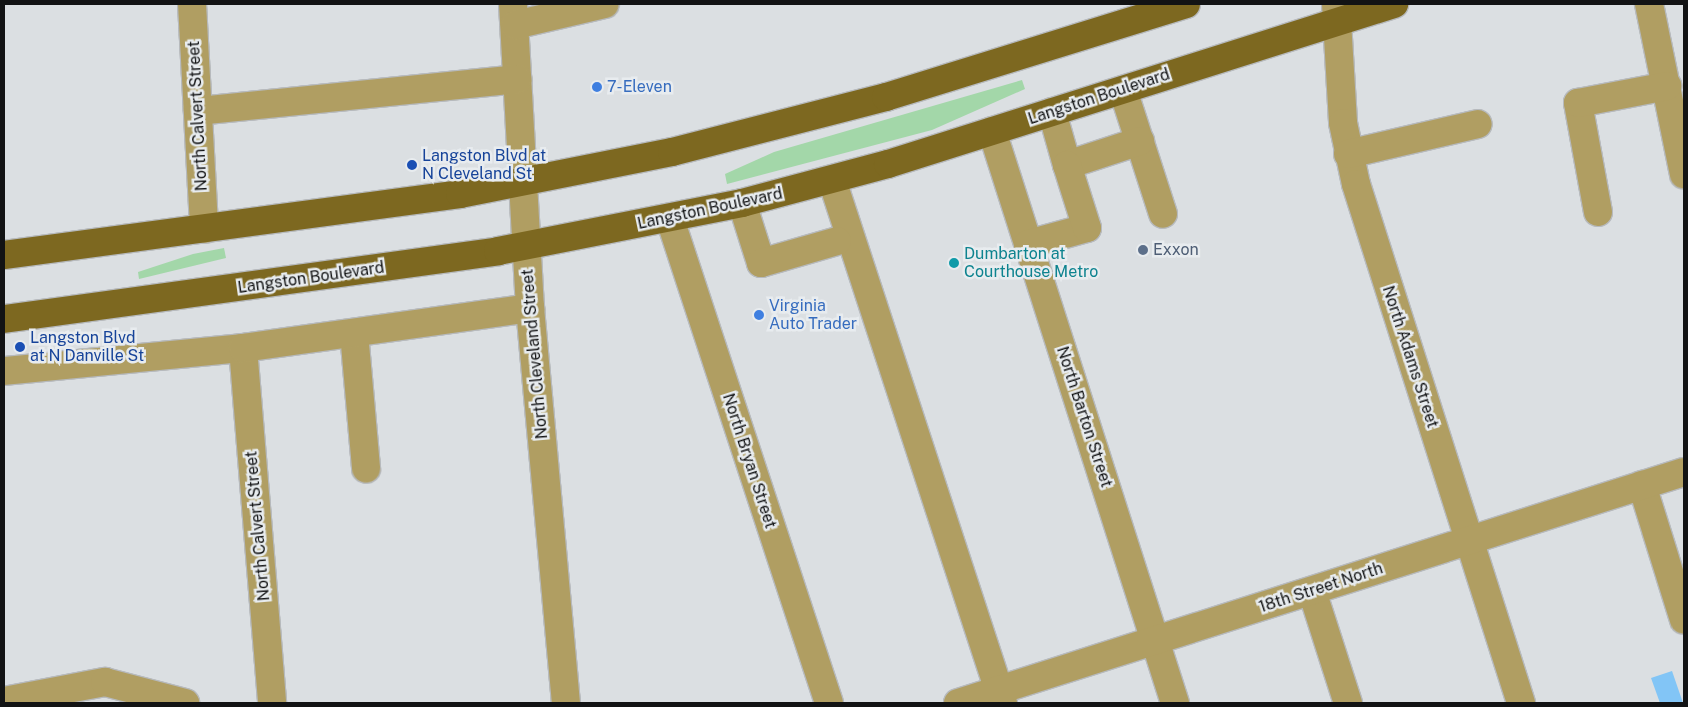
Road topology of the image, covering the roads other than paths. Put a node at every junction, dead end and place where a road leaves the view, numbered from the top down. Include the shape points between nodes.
1 (192, 4) edge
2 (605, 4) edge
3 (1186, 4) edge
4 (1394, 4) edge
5 (1649, 4) edge
6 (1336, 13) edge
7 (514, 14) edge
8 (517, 79) junction
9 (1667, 86) junction
10 (1123, 90) junction
11 (198, 111) junction
12 (1052, 112) junction
13 (1478, 124) dead end
14 (992, 131) junction
15 (1140, 141) junction
16 (1348, 154) junction
17 (1067, 165) junction
18 (1684, 174) edge
19 (832, 180) junction
20 (522, 183) junction
21 (742, 203) junction
22 (1598, 212) dead end
23 (1163, 214) dead end
24 (670, 219) junction
25 (204, 229) junction
26 (837, 241) dead end
27 (1028, 244) junction
28 (526, 246) junction
29 (4, 255) edge
30 (530, 308) junction
31 (4, 319) edge
32 (354, 333) junction
33 (243, 348) junction
34 (4, 371) edge
35 (366, 468) dead end
36 (1684, 472) edge
37 (1642, 485) junction
38 (1469, 540) junction
39 (1312, 591) junction
40 (1684, 620) edge
41 (1156, 641) junction
42 (1001, 697) edge
43 (4, 701) edge
44 (185, 703) edge
45 (272, 703) edge
46 (566, 703) edge
47 (829, 703) edge
48 (958, 703) edge
49 (1175, 703) edge
50 (1348, 703) edge
51 (1521, 703) edge

1 - 11 street, North Calvert Street
2 - 7 street
3 - 20 main road via 823,115 672,152
4 - 6 main road, Langston Boulevard
5 - 9 street
6 - 10 main road, Langston Boulevard
6 - 16 street, North Adams Street via 1340,98
7 - 8 street, North Cleveland Street
8 - 11 street
8 - 20 street, North Cleveland Street
9 - 18 street
9 - 22 street via 1578,103
10 - 12 main road, Langston Boulevard
10 - 15 street
11 - 25 street, North Calvert Street
12 - 14 main road, Langston Boulevard
12 - 17 street
13 - 16 street
14 - 19 main road, Langston Boulevard
14 - 27 street, North Barton Street
15 - 17 street
15 - 23 street
16 - 38 street, North Adams Street via 1363,211
17 - 27 street via 1087,228
19 - 21 main road, Langston Boulevard
19 - 42 street
20 - 25 main road
20 - 28 street, North Cleveland Street
21 - 24 main road, Langston Boulevard
21 - 26 street via 761,263
24 - 28 main road, Langston Boulevard
24 - 47 street, North Bryan Street
25 - 29 main road
27 - 41 street, North Barton Street
28 - 30 street, North Cleveland Street
28 - 31 main road, Langston Boulevard
30 - 32 street
30 - 46 street, North Cleveland Street
32 - 33 street
32 - 35 street
33 - 34 street
33 - 45 street, North Calvert Street
36 - 37 street, 18th Street North
37 - 38 street, 18th Street North
37 - 40 street
38 - 39 street, 18th Street North
38 - 51 street, North Adams Street
39 - 41 street, 18th Street North
39 - 50 street
41 - 42 street, 18th Street North
41 - 49 street, North Barton Street
42 - 48 street, 18th Street North
43 - 44 street via 105,682

